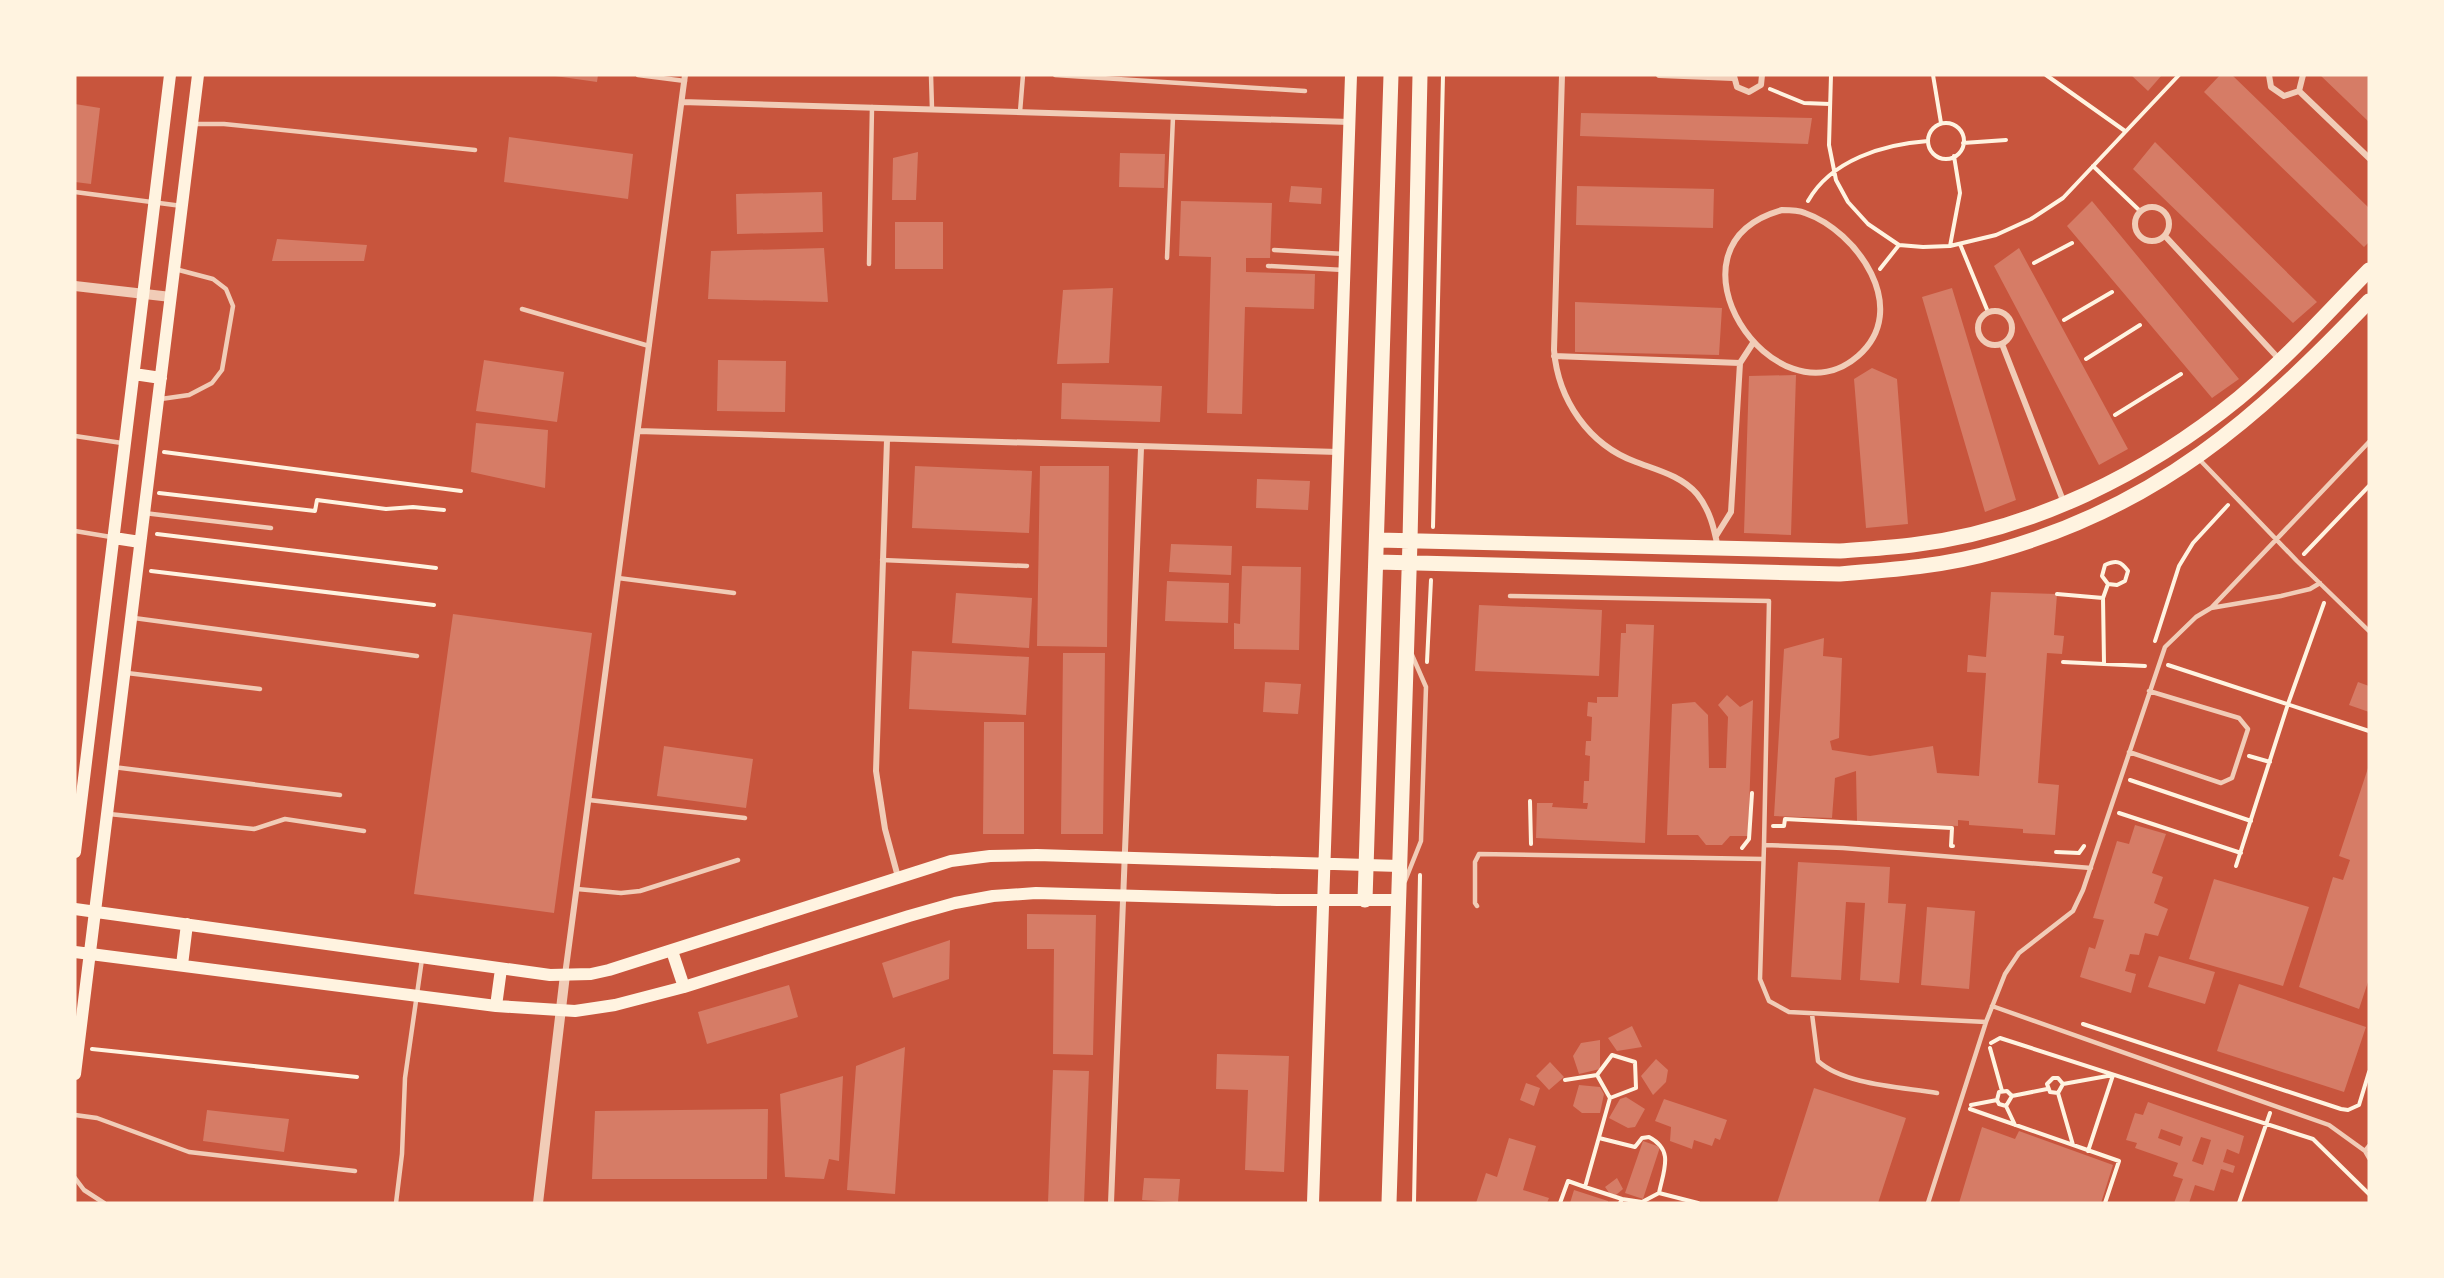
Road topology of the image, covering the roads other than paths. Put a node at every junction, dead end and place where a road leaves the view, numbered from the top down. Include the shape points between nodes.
1 (170, 75) edge
2 (198, 75) edge
3 (638, 75) edge
4 (931, 75) edge
5 (1023, 75) edge
6 (1055, 75) edge
7 (1352, 75) edge
8 (1391, 75) edge
9 (1420, 75) edge
10 (1562, 75) edge
11 (1659, 75) edge
12 (1762, 75) edge
13 (2269, 75) edge
14 (2303, 75) edge
15 (1734, 76) edge
16 (685, 78) edge
17 (1305, 91) dead end
18 (2299, 91) junction
19 (682, 102) junction
20 (872, 107) junction
21 (932, 109) junction
22 (1020, 112) junction
23 (1173, 117) junction
24 (1350, 122) junction
25 (192, 124) junction
26 (475, 150) dead end
27 (2369, 158) edge
28 (75, 192) edge
29 (155, 202) junction
30 (182, 206) junction
31 (2164, 236) junction
32 (1274, 250) dead end
33 (1345, 254) junction
34 (1167, 258) dead end
35 (869, 264) dead end
36 (1268, 266) dead end
37 (174, 269) junction
38 (1344, 270) junction
39 (2369, 270) edge
40 (75, 286) edge
41 (144, 294) junction
42 (171, 297) junction
43 (2369, 301) edge
44 (522, 309) dead end
45 (1753, 343) junction
46 (2002, 344) junction
47 (649, 346) junction
48 (1554, 356) junction
49 (2280, 360) junction
50 (1740, 363) junction
51 (134, 374) junction
52 (161, 378) junction
53 (158, 399) junction
54 (638, 431) junction
55 (75, 436) edge
56 (887, 440) junction
57 (2369, 442) edge
58 (125, 443) junction
59 (1141, 448) junction
60 (1338, 452) junction
61 (2198, 457) junction
62 (2064, 504) junction
63 (144, 513) junction
64 (271, 528) dead end
65 (75, 531) edge
66 (114, 538) junction
67 (1378, 540) junction
68 (2277, 540) junction
69 (1410, 541) junction
70 (140, 542) junction
71 (1717, 543) junction
72 (882, 560) junction
73 (1377, 562) junction
74 (1409, 563) junction
75 (1027, 566) dead end
76 (618, 578) junction
77 (2320, 583) junction
78 (734, 593) dead end
79 (1510, 596) dead end
80 (2211, 608) junction
81 (131, 618) junction
82 (2369, 631) edge
83 (1406, 643) junction
84 (417, 657) dead end
85 (124, 672) junction
86 (260, 689) dead end
87 (2149, 691) junction
88 (2129, 752) junction
89 (113, 767) junction
90 (340, 795) dead end
91 (589, 800) junction
92 (107, 814) junction
93 (745, 818) dead end
94 (364, 831) dead end
95 (1764, 845) junction
96 (75, 852) edge
97 (1125, 857) junction
98 (738, 860) dead end
99 (1763, 860) junction
100 (1325, 863) junction
101 (1367, 865) junction
102 (1399, 866) junction
103 (2091, 868) junction
104 (898, 878) junction
105 (577, 889) junction
106 (1123, 895) junction
107 (1324, 900) junction
108 (1365, 900) junction
109 (1398, 900) junction
110 (1477, 906) dead end
111 (75, 909) edge
112 (95, 912) junction
113 (188, 924) junction
114 (672, 951) junction
115 (75, 952) edge
116 (90, 954) junction
117 (422, 959) junction
118 (182, 965) junction
119 (501, 969) junction
120 (565, 975) junction
121 (684, 987) junction
122 (417, 996) junction
123 (496, 1006) junction
124 (1992, 1006) junction
125 (561, 1012) junction
126 (1812, 1014) junction
127 (1986, 1022) junction
128 (75, 1074) edge
129 (1937, 1093) dead end
130 (75, 1116) edge
131 (2369, 1146) edge
132 (2365, 1151) junction
133 (2369, 1158) edge
134 (355, 1171) dead end
135 (75, 1178) edge
136 (104, 1203) edge
137 (396, 1203) edge
138 (538, 1203) edge
139 (1111, 1203) edge
140 (1313, 1203) edge
141 (1389, 1203) edge
142 (1928, 1203) edge

1 - 29 main road
2 - 25 main road
3 - 16 lane
4 - 21 lane
5 - 22 lane
6 - 17 lane
7 - 24 main road
8 - 67 main road
9 - 69 main road
10 - 48 street
11 - 15 street
12 - 15 street via 1761,85 1754,92 1737,87
13 - 18 street via 2271,87 2278,94 2289,96
14 - 18 street
16 - 19 street
18 - 27 street
19 - 20 street
19 - 47 street
20 - 21 street
20 - 35 lane
21 - 22 street
22 - 23 street
23 - 24 street
23 - 34 lane
24 - 33 main road
25 - 26 lane
25 - 30 main road
28 - 29 lane
29 - 30 lane
29 - 41 main road
30 - 37 main road
31 - 31 street via 2169,225 2166,214 2151,207 2140,211 2135,226 2140,236 2155,241
31 - 49 street
32 - 33 lane
33 - 38 main road
36 - 38 lane
37 - 42 main road
37 - 53 lane via 213,279 226,289 234,306 222,370 212,383 189,395
38 - 60 main road
39 - 49 main road
40 - 41 street
41 - 42 street
41 - 51 main road
42 - 52 main road
43 - 61 main road via 2264,404
44 - 47 lane
45 - 45 street via 1727,296 1726,268 1733,242 1744,227 1762,215 1782,210 1803,212 1845,237 1872,274 1878,293 1879,319 1858,356 1820,373 1798,370 1777,361
45 - 50 street
46 - 46 street via 2012,334 2012,322 2000,311 1988,312 1978,325 1980,336 1988,344
46 - 62 street
47 - 54 street
48 - 50 street
48 - 71 street via 1561,387 1581,424 1603,445 1670,474 1696,492 1713,520
49 - 62 main road via 2238,399 2189,435 2120,479
50 - 71 street via 1731,513
51 - 52 main road
51 - 58 main road
52 - 53 main road
53 - 63 main road
54 - 56 street
54 - 76 street
55 - 58 lane
56 - 59 street
56 - 72 street
57 - 68 lane
58 - 66 main road
59 - 60 street
59 - 97 street
60 - 100 main road
61 - 68 lane
61 - 74 main road via 2136,496 2074,526 1995,552 1912,568 1839,574
62 - 71 main road via 1997,528 1914,545 1840,551
63 - 64 lane
63 - 70 main road
65 - 66 lane
66 - 70 main road
66 - 96 main road
67 - 69 main road
67 - 73 main road
68 - 77 lane
68 - 80 lane
69 - 71 main road
69 - 74 main road
70 - 81 main road
72 - 75 lane
72 - 104 street via 876,771
73 - 74 main road
73 - 101 main road
74 - 83 main road
76 - 78 lane
76 - 91 street
77 - 80 lane via 2280,596
77 - 82 lane
79 - 95 lane via 1769,601
80 - 87 lane via 2165,647
81 - 84 lane
81 - 85 main road
83 - 102 main road
83 - 109 lane via 1426,687 1421,841
85 - 86 lane
85 - 89 main road
87 - 88 lane
87 - 88 lane via 2239,718 2248,729 2232,778 2221,783
88 - 103 lane
89 - 90 lane
89 - 92 main road
91 - 93 lane
91 - 105 street
92 - 94 lane via 254,829 285,819
92 - 112 main road
95 - 99 lane
95 - 103 lane
97 - 100 main road
97 - 104 main road via 990,856 951,861
97 - 106 street
98 - 105 lane via 640,891
99 - 110 lane via 1479,854 1475,862
99 - 126 lane via 1762,991 1780,1009
100 - 101 main road
100 - 107 main road
101 - 102 main road
101 - 108 main road
102 - 109 main road
103 - 124 lane via 2073,911 2019,953
104 - 114 main road
105 - 120 street
106 - 107 main road
106 - 121 main road via 1036,893 955,903
106 - 139 street
107 - 108 main road
107 - 140 main road
108 - 109 main road
109 - 141 main road
111 - 112 main road
112 - 113 main road
112 - 116 main road
113 - 117 main road
113 - 118 main road
114 - 120 main road via 609,970
114 - 121 main road
115 - 116 main road
116 - 118 main road
116 - 128 main road
117 - 119 main road
117 - 122 lane
118 - 122 main road
119 - 120 main road
119 - 123 main road
120 - 125 street
121 - 125 main road via 615,1005
122 - 123 main road
122 - 137 lane via 405,1078
123 - 125 main road
124 - 127 lane
124 - 132 lane via 2330,1125
125 - 138 street
126 - 127 lane
126 - 129 lane via 1818,1061 1826,1069
127 - 142 lane
130 - 134 lane via 97,1118 189,1152
131 - 132 lane
132 - 133 lane
135 - 136 lane via 84,1190

